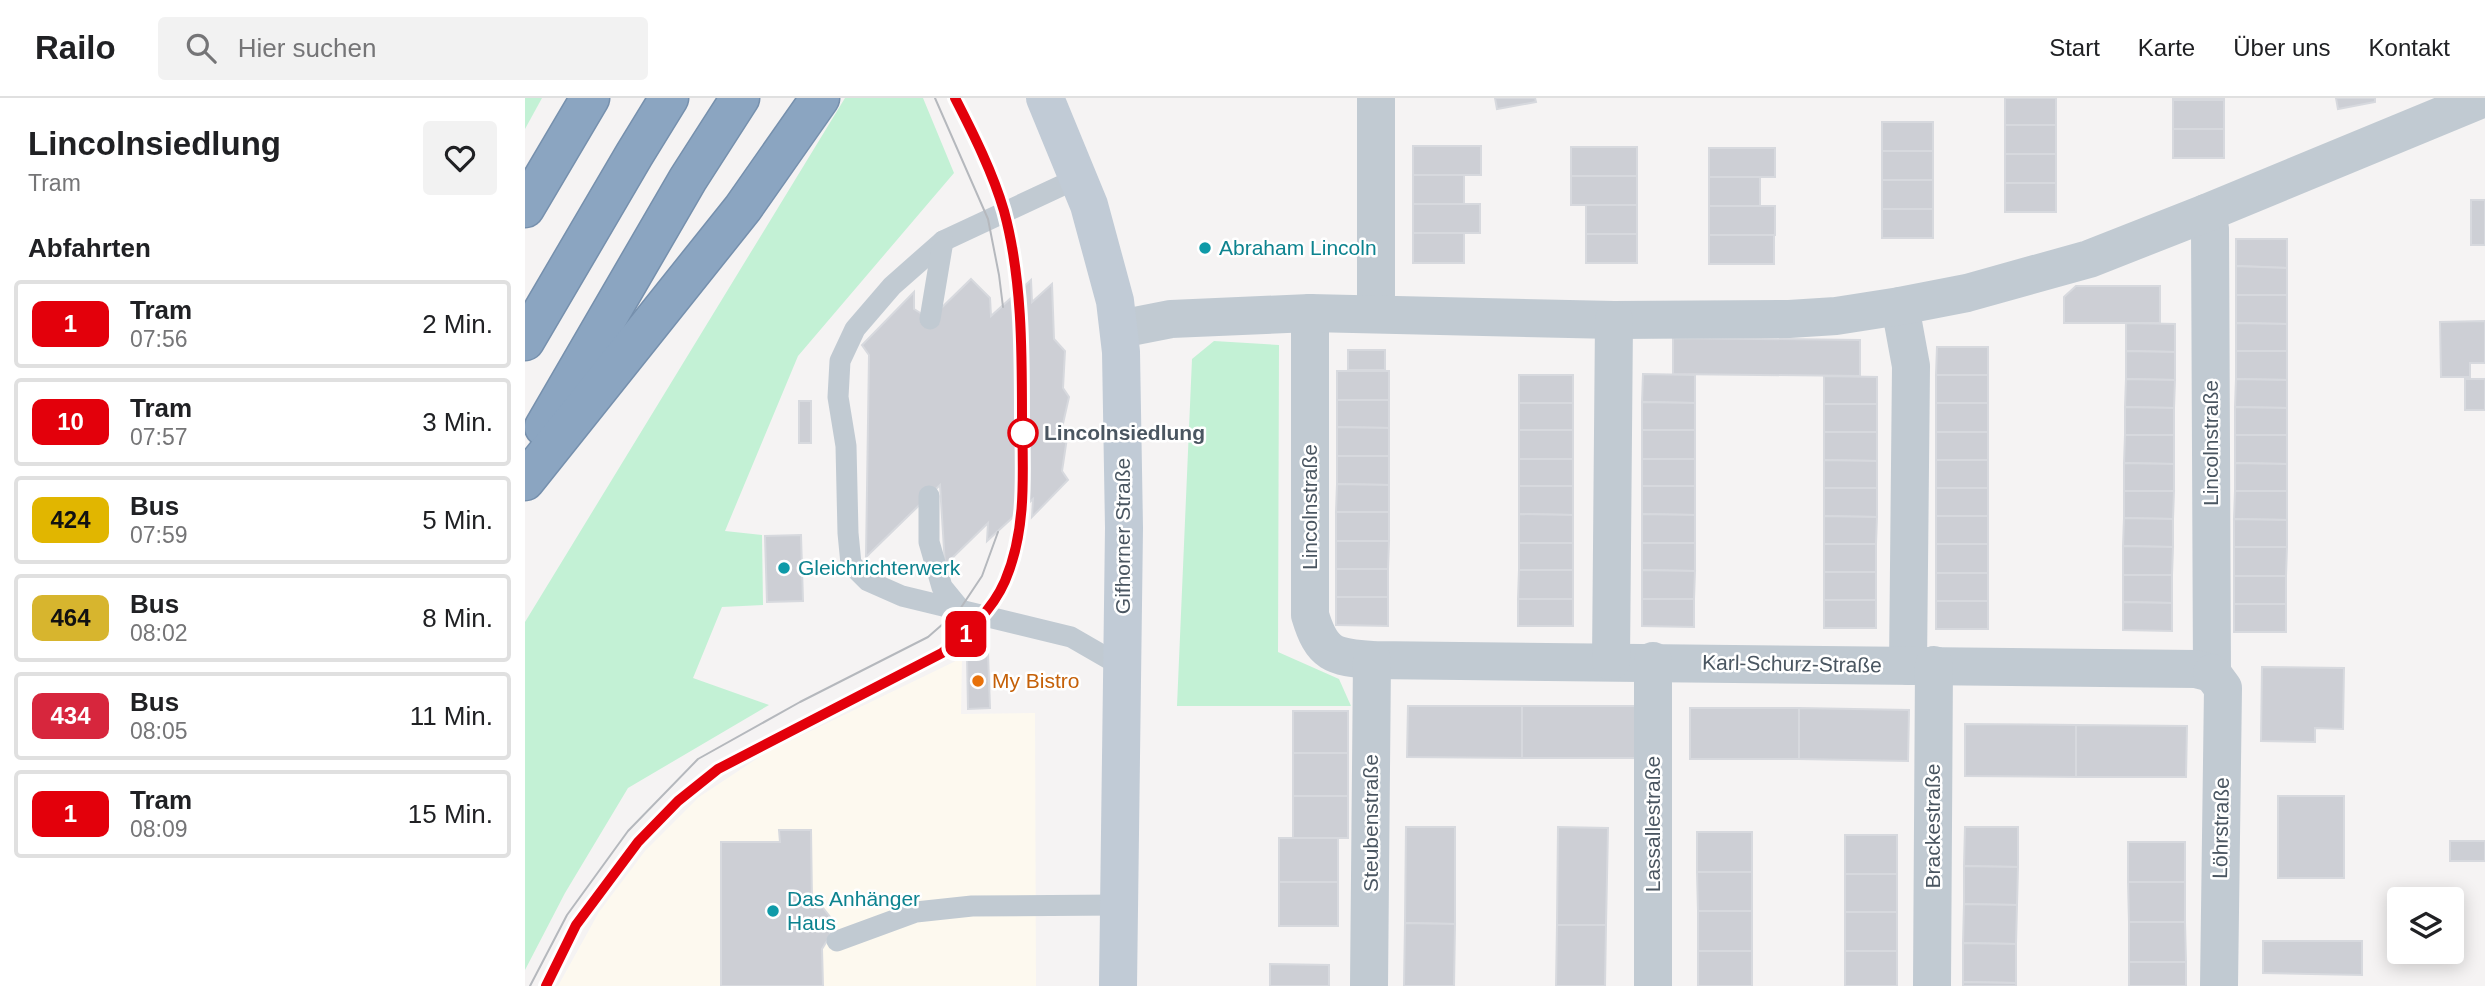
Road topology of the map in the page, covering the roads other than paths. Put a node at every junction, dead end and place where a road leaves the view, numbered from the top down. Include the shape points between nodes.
1 (590, 98) edge
2 (670, 98) edge
3 (740, 98) edge
4 (820, 98) edge
5 (1045, 98) edge
6 (1376, 98) edge
7 (2484, 98) edge
8 (1078, 178) junction
9 (525, 208) edge
10 (2206, 213) junction
11 (943, 240) junction
12 (1901, 306) junction
13 (1310, 313) junction
14 (1376, 314) junction
15 (930, 319) dead end
16 (1614, 320) junction
17 (1119, 329) junction
18 (525, 341) edge
19 (525, 459) edge
20 (525, 481) edge
21 (929, 496) dead end
22 (961, 609) junction
23 (1371, 660) junction
24 (1611, 662) junction
25 (1653, 662) junction
26 (1921, 666) junction
27 (1123, 667) junction
28 (2212, 673) junction
29 (1119, 905) junction
30 (837, 941) dead end
31 (1118, 986) edge
32 (1369, 986) edge
33 (1653, 986) edge
34 (1932, 986) edge
35 (2219, 986) edge

1 - 9 highway
2 - 18 highway
3 - 19 highway
4 - 20 highway via 743,208
5 - 8 main road, Gifhorner Straße
6 - 14 street
7 - 10 street
8 - 11 lane
8 - 17 main road, Gifhorner Straße via 1105,260
10 - 12 street via 2089,259
10 - 28 street, Lincolnstraße via 2210,229
11 - 15 lane
11 - 22 lane via 892,286 855,329 840,361 838,397 846,446 851,564 868,581 902,596
12 - 16 street via 1789,319
12 - 26 street via 1911,366
13 - 14 street
13 - 17 street via 1171,319
13 - 23 street, Lincolnstraße via 1310,615 1317,638 1339,657
14 - 16 street
16 - 24 street
17 - 27 main road, Gifhorner Straße
21 - 22 lane via 929,542 942,587
22 - 27 lane via 1071,637
23 - 24 street, Karl-Schurz-Straße
23 - 32 street, Steubenstraße
24 - 25 street, Karl-Schurz-Straße
25 - 26 street, Karl-Schurz-Straße
25 - 33 street, Lassallestraße
26 - 28 street, Karl-Schurz-Straße via 2196,669
26 - 34 street, Brackestraße
27 - 29 main road, Gifhorner Straße
28 - 35 street, Löhrstraße via 2223,688
29 - 30 lane via 972,906 916,912
29 - 31 main road, Gifhorner Straße

